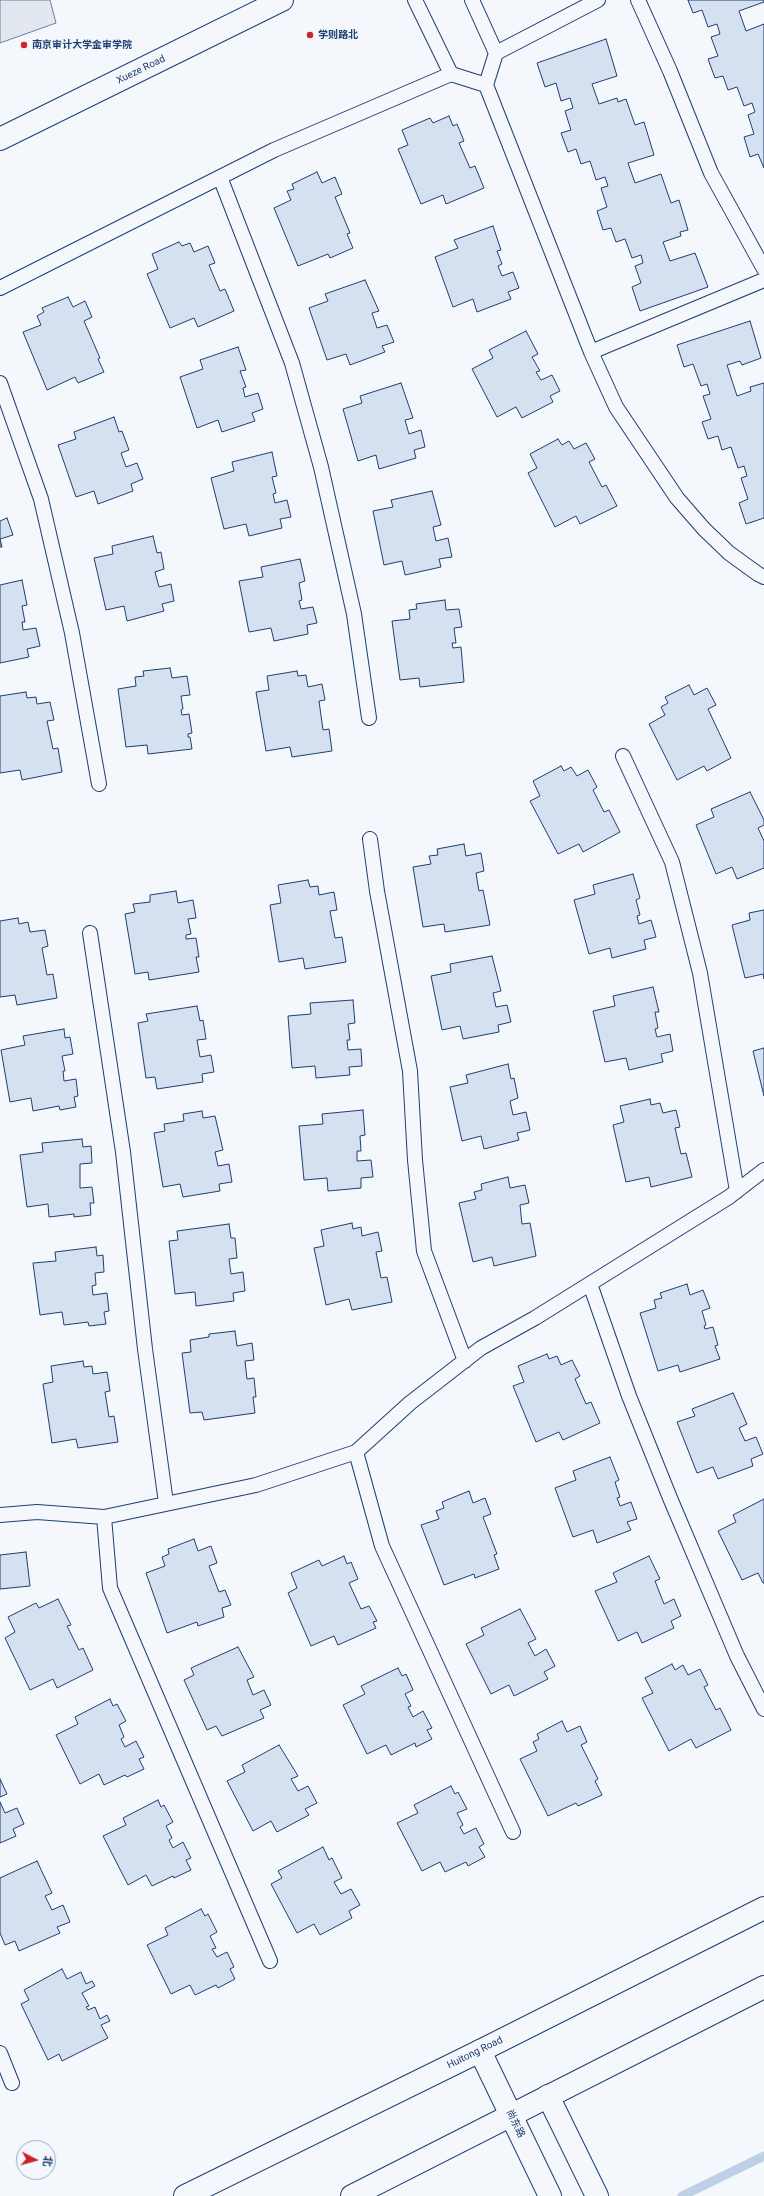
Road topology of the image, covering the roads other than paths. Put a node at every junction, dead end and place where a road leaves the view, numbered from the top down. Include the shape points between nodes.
1 (282, 0) edge
2 (416, 0) edge
3 (472, 0) edge
4 (598, 0) edge
5 (638, 0) edge
6 (496, 54) junction
7 (451, 74) junction
8 (486, 85) junction
9 (0, 139) edge
10 (220, 177) junction
11 (764, 269) edge
12 (764, 280) edge
13 (0, 288) edge
14 (591, 352) junction
15 (0, 383) edge
16 (764, 577) edge
17 (369, 718) dead end
18 (623, 756) dead end
19 (99, 784) dead end
20 (370, 840) dead end
21 (90, 933) dead end
22 (764, 1170) edge
23 (737, 1190) junction
24 (590, 1284) junction
25 (465, 1361) junction
26 (356, 1452) junction
27 (166, 1503) junction
28 (0, 1515) edge
29 (104, 1517) junction
30 (764, 1708) edge
31 (513, 1832) dead end
32 (764, 1908) edge
33 (270, 1961) dead end
34 (764, 1987) edge
35 (480, 2051) junction
36 (0, 2053) edge
37 (12, 2084) dead end
38 (548, 2096) junction
39 (510, 2115) junction
40 (185, 2196) edge
41 (352, 2196) edge
42 (550, 2196) edge
43 (597, 2196) edge

1 - 9 main road, Xueze Road
2 - 7 lane
3 - 6 lane
4 - 6 lane
5 - 11 lane via 670,71 711,174
6 - 8 lane
7 - 8 lane
7 - 10 lane via 274,150
8 - 14 lane
10 - 13 lane
10 - 17 lane via 292,363 321,467 354,614
12 - 14 lane
14 - 16 lane via 616,407 677,498 729,553
15 - 19 lane via 41,499 72,633
18 - 23 lane via 672,862 700,973
20 - 25 lane via 410,1070 424,1251
21 - 27 lane via 123,1152 145,1349
22 - 23 lane
23 - 24 lane
24 - 25 lane via 481,1348
24 - 30 lane via 629,1396 670,1498 737,1656
25 - 26 lane via 410,1402
26 - 27 lane via 256,1485
26 - 31 lane via 382,1546
27 - 29 lane
28 - 29 lane via 37,1512
29 - 33 lane via 110,1588
32 - 35 main road, Huitong Road
34 - 38 main road
35 - 39 main road, 尚东路
35 - 40 main road, Huitong Road
36 - 37 lane
38 - 39 main road
38 - 43 main road
39 - 41 main road
39 - 42 main road, 尚东路

